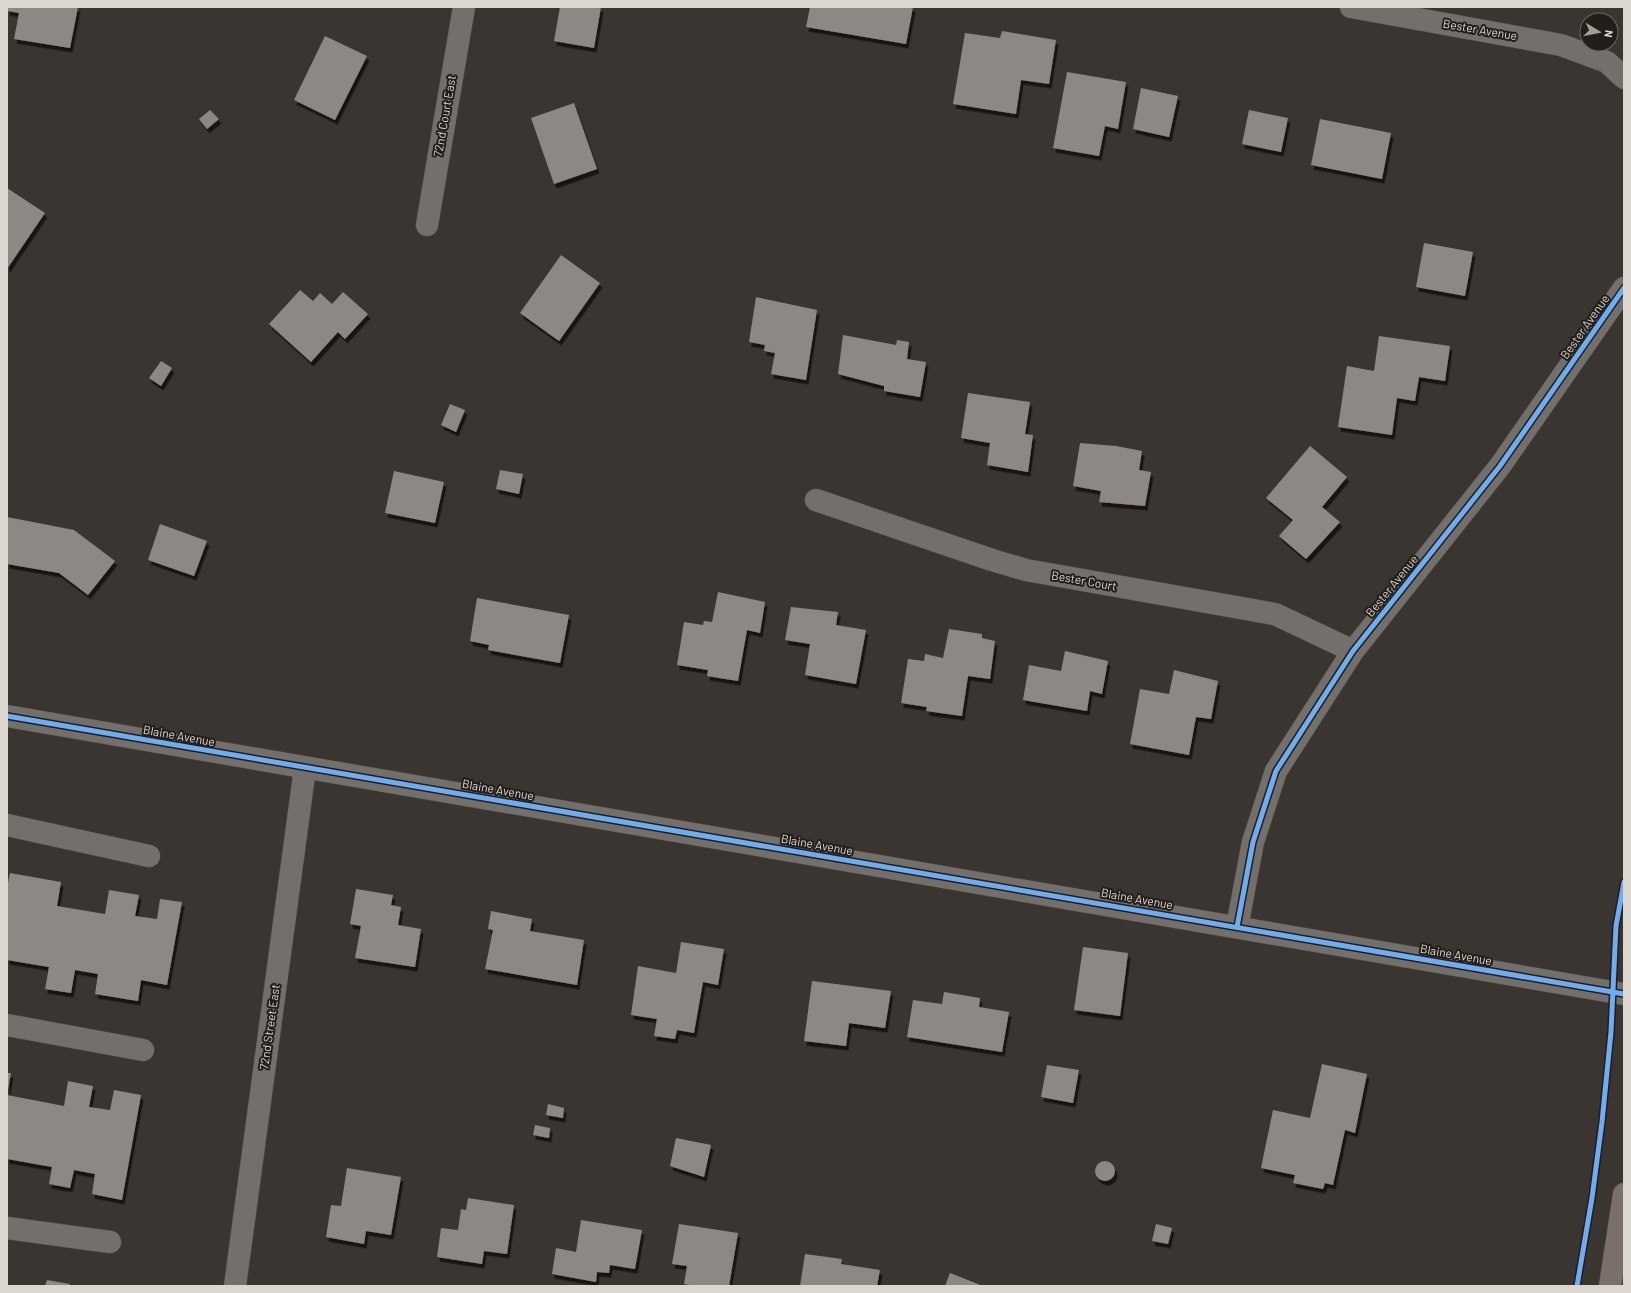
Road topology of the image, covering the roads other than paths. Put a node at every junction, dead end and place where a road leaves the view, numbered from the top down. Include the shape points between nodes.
1 (464, 7) edge
2 (1351, 7) edge
3 (1624, 78) edge
4 (427, 225) dead end
5 (1624, 288) edge
6 (816, 500) dead end
7 (1352, 651) junction
8 (7, 716) edge
9 (306, 768) junction
10 (7, 825) edge
11 (149, 856) dead end
12 (1237, 927) junction
13 (1624, 994) edge
14 (7, 1025) edge
15 (143, 1050) dead end
16 (1624, 1194) edge
17 (7, 1228) edge
18 (110, 1242) dead end
19 (235, 1286) edge
20 (1610, 1286) edge

1 - 4 street, 72nd Court East
2 - 3 street, Bester Avenue via 1561,45 1607,62
5 - 7 street, Bester Avenue via 1500,466
6 - 7 street, Bester Court via 1026,570 1276,614
7 - 12 street, Bester Avenue via 1276,771 1253,842
8 - 9 street, Blaine Avenue
9 - 12 street, Blaine Avenue
9 - 19 street, 72nd Street East
10 - 11 street
12 - 13 street, Blaine Avenue
14 - 15 street
16 - 20 main road
17 - 18 street

